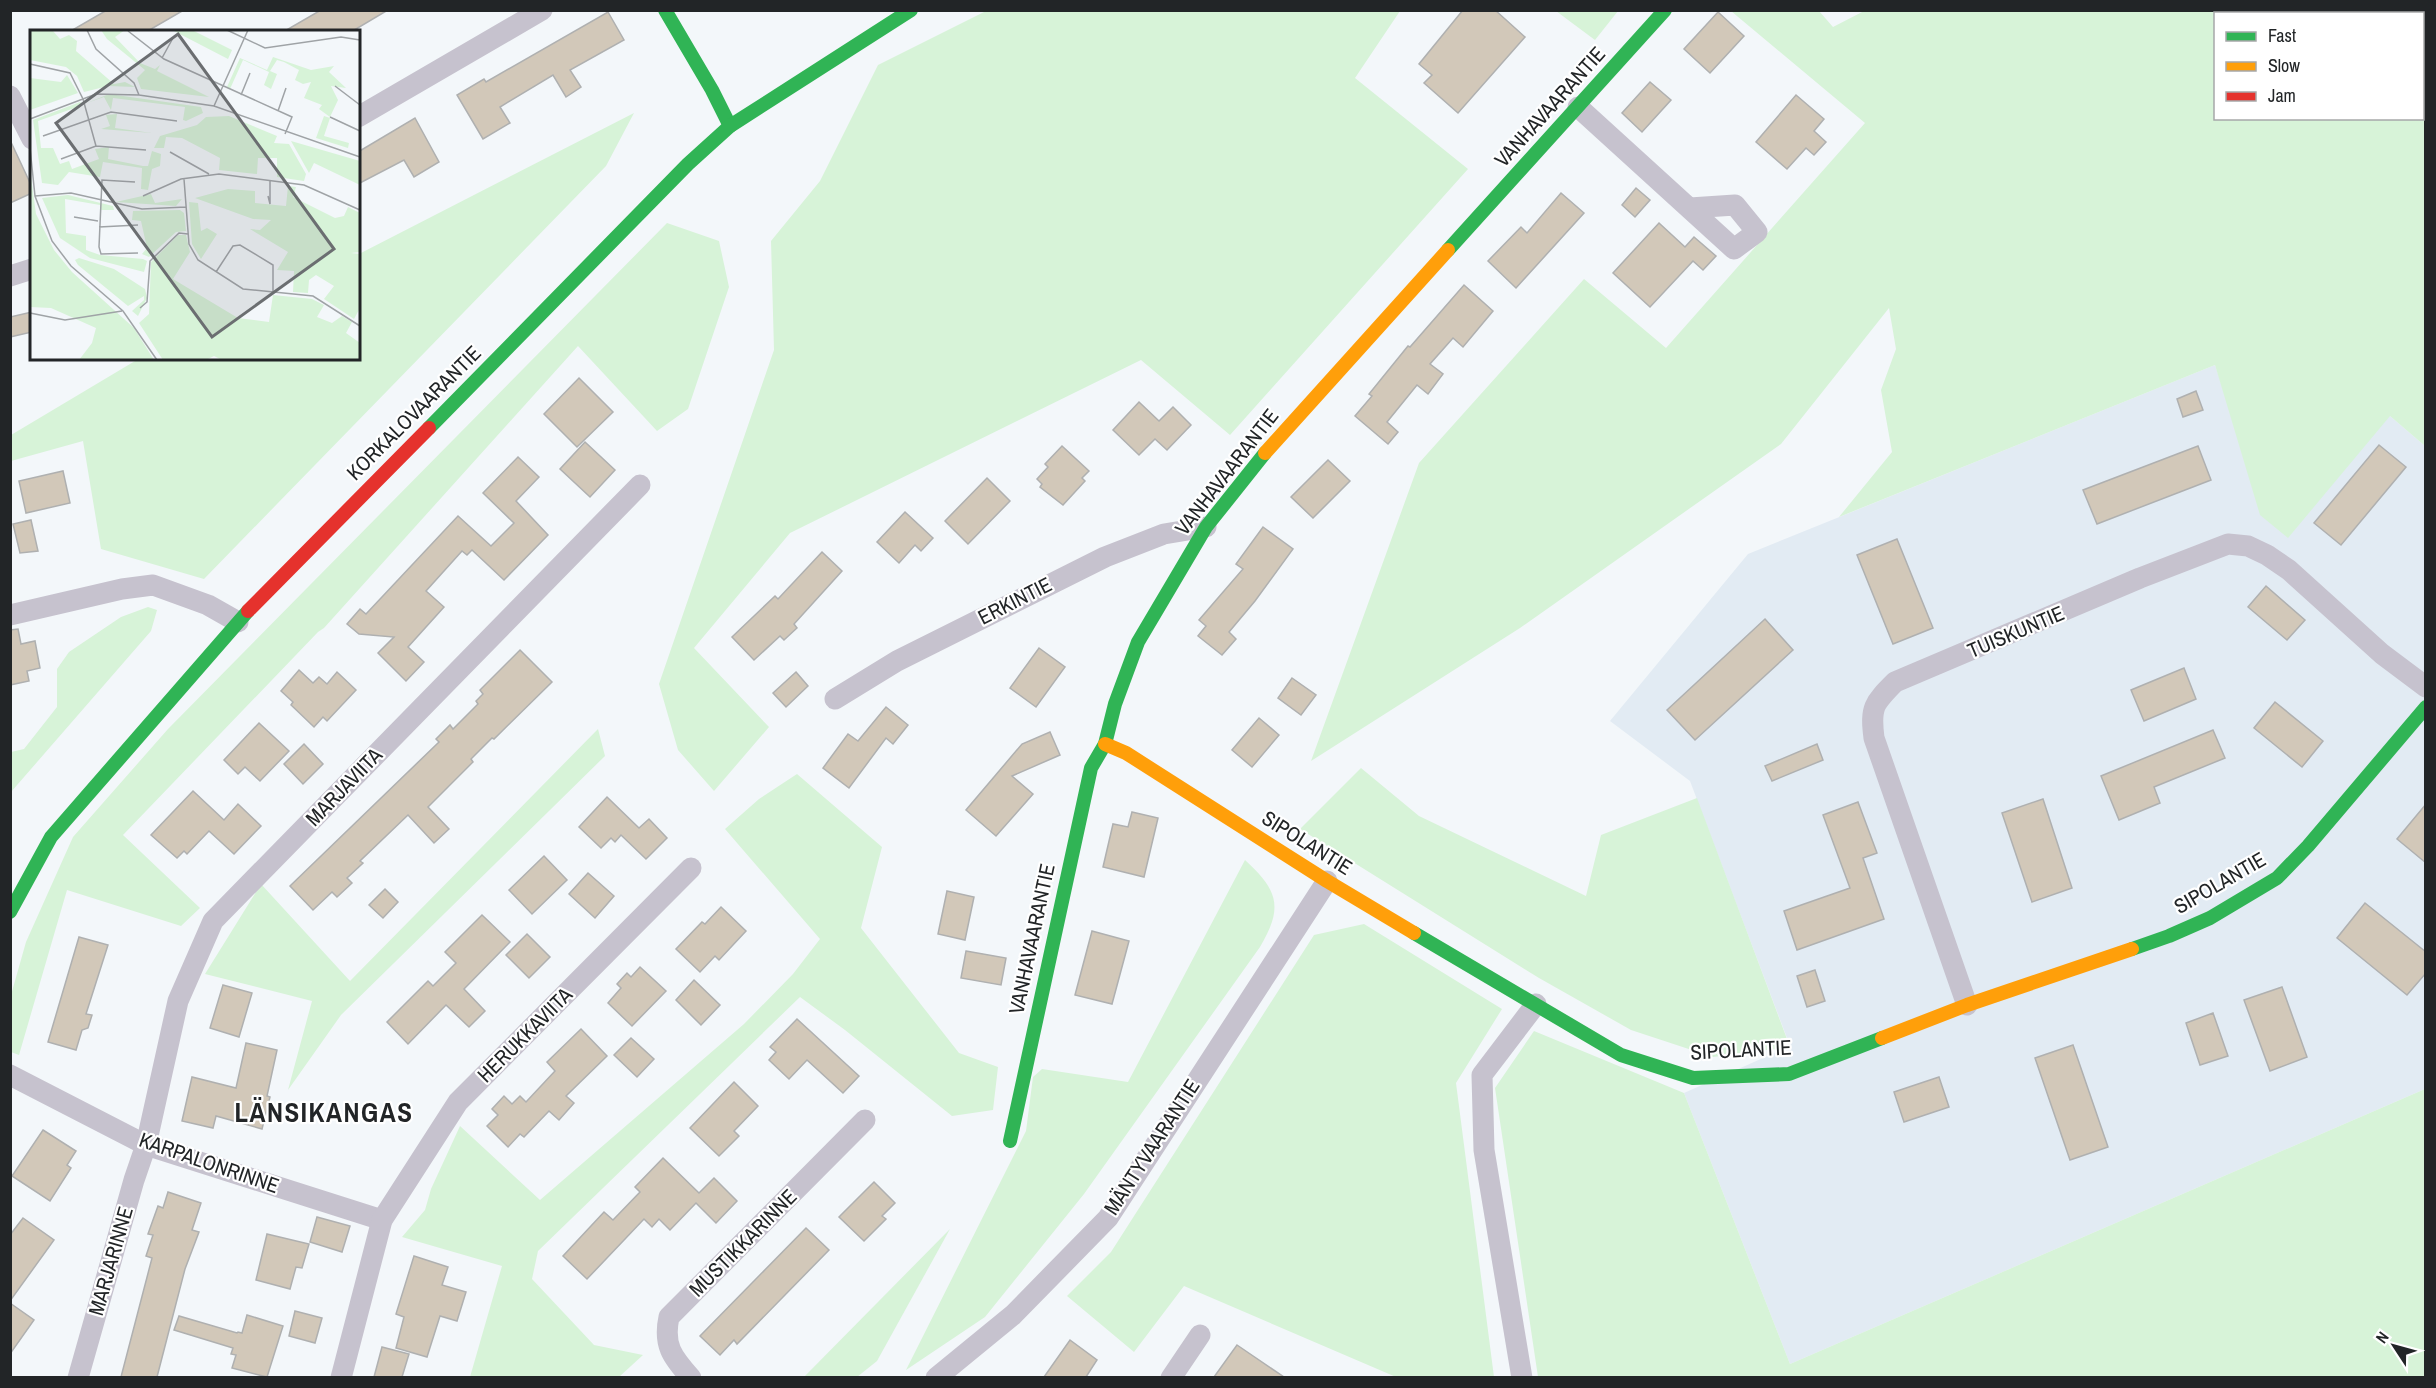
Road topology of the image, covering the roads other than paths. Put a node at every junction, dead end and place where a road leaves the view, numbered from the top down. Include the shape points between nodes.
1 (542, 10) edge
2 (665, 10) edge
3 (911, 10) edge
4 (1665, 10) edge
5 (10, 96) edge
6 (1578, 107) junction
7 (360, 116) edge
8 (730, 126) junction
9 (30, 135) edge
10 (1690, 208) dead end
11 (30, 270) edge
12 (10, 276) edge
13 (640, 484) dead end
14 (1206, 527) junction
15 (10, 615) edge
16 (238, 622) junction
17 (2426, 687) edge
18 (835, 699) dead end
19 (2426, 707) edge
20 (1105, 744) junction
21 (691, 868) dead end
22 (1327, 881) junction
23 (10, 912) edge
24 (1536, 1005) junction
25 (1967, 1005) junction
26 (10, 1075) edge
27 (865, 1120) dead end
28 (1010, 1141) dead end
29 (146, 1145) junction
30 (382, 1220) junction
31 (1200, 1335) dead end
32 (78, 1377) edge
33 (340, 1377) edge
34 (691, 1377) edge
35 (936, 1377) edge
36 (1171, 1377) edge
37 (1522, 1377) edge

1 - 7 street
2 - 8 street
3 - 8 street, KORKALOVAARANTIE
4 - 6 street, VANHAVAARANTIE
5 - 9 street
6 - 10 street
6 - 14 street, VANHAVAARANTIE via 1265,453
8 - 16 street, KORKALOVAARANTIE via 688,164
11 - 12 street
13 - 29 street, MARJAVIITA via 213,921 178,1001
14 - 18 street, ERKINTIE via 1164,534 1095,562 897,661
14 - 20 street, VANHAVAARANTIE via 1138,642
15 - 16 street via 153,585 208,605
16 - 23 street, KORKALOVAARANTIE via 51,837
17 - 25 street, TUISKUNTIE via 2382,654 2289,570 2248,546 2228,544 1896,682 1880,698 1871,715 1874,738
19 - 25 street, SIPOLANTIE via 2277,878 2210,918 2169,936
20 - 22 street, SIPOLANTIE via 1126,753
20 - 28 street, VANHAVAARANTIE via 1091,768
21 - 30 street, HERUKKAVIITA via 459,1102
22 - 24 street, SIPOLANTIE
22 - 35 street, MÄNTYVAARANTIE via 1108,1218 1013,1315
24 - 25 street, SIPOLANTIE via 1621,1055 1693,1078 1789,1074
24 - 37 street via 1482,1075 1484,1150
26 - 29 street, KARPALONRINNE
27 - 34 street, MUSTIKKARINNE via 669,1317 666,1335 671,1354
29 - 30 street, KARPALONRINNE
29 - 32 street, MARJARINNE
30 - 33 street, HERUKKAVIITA
31 - 36 street

